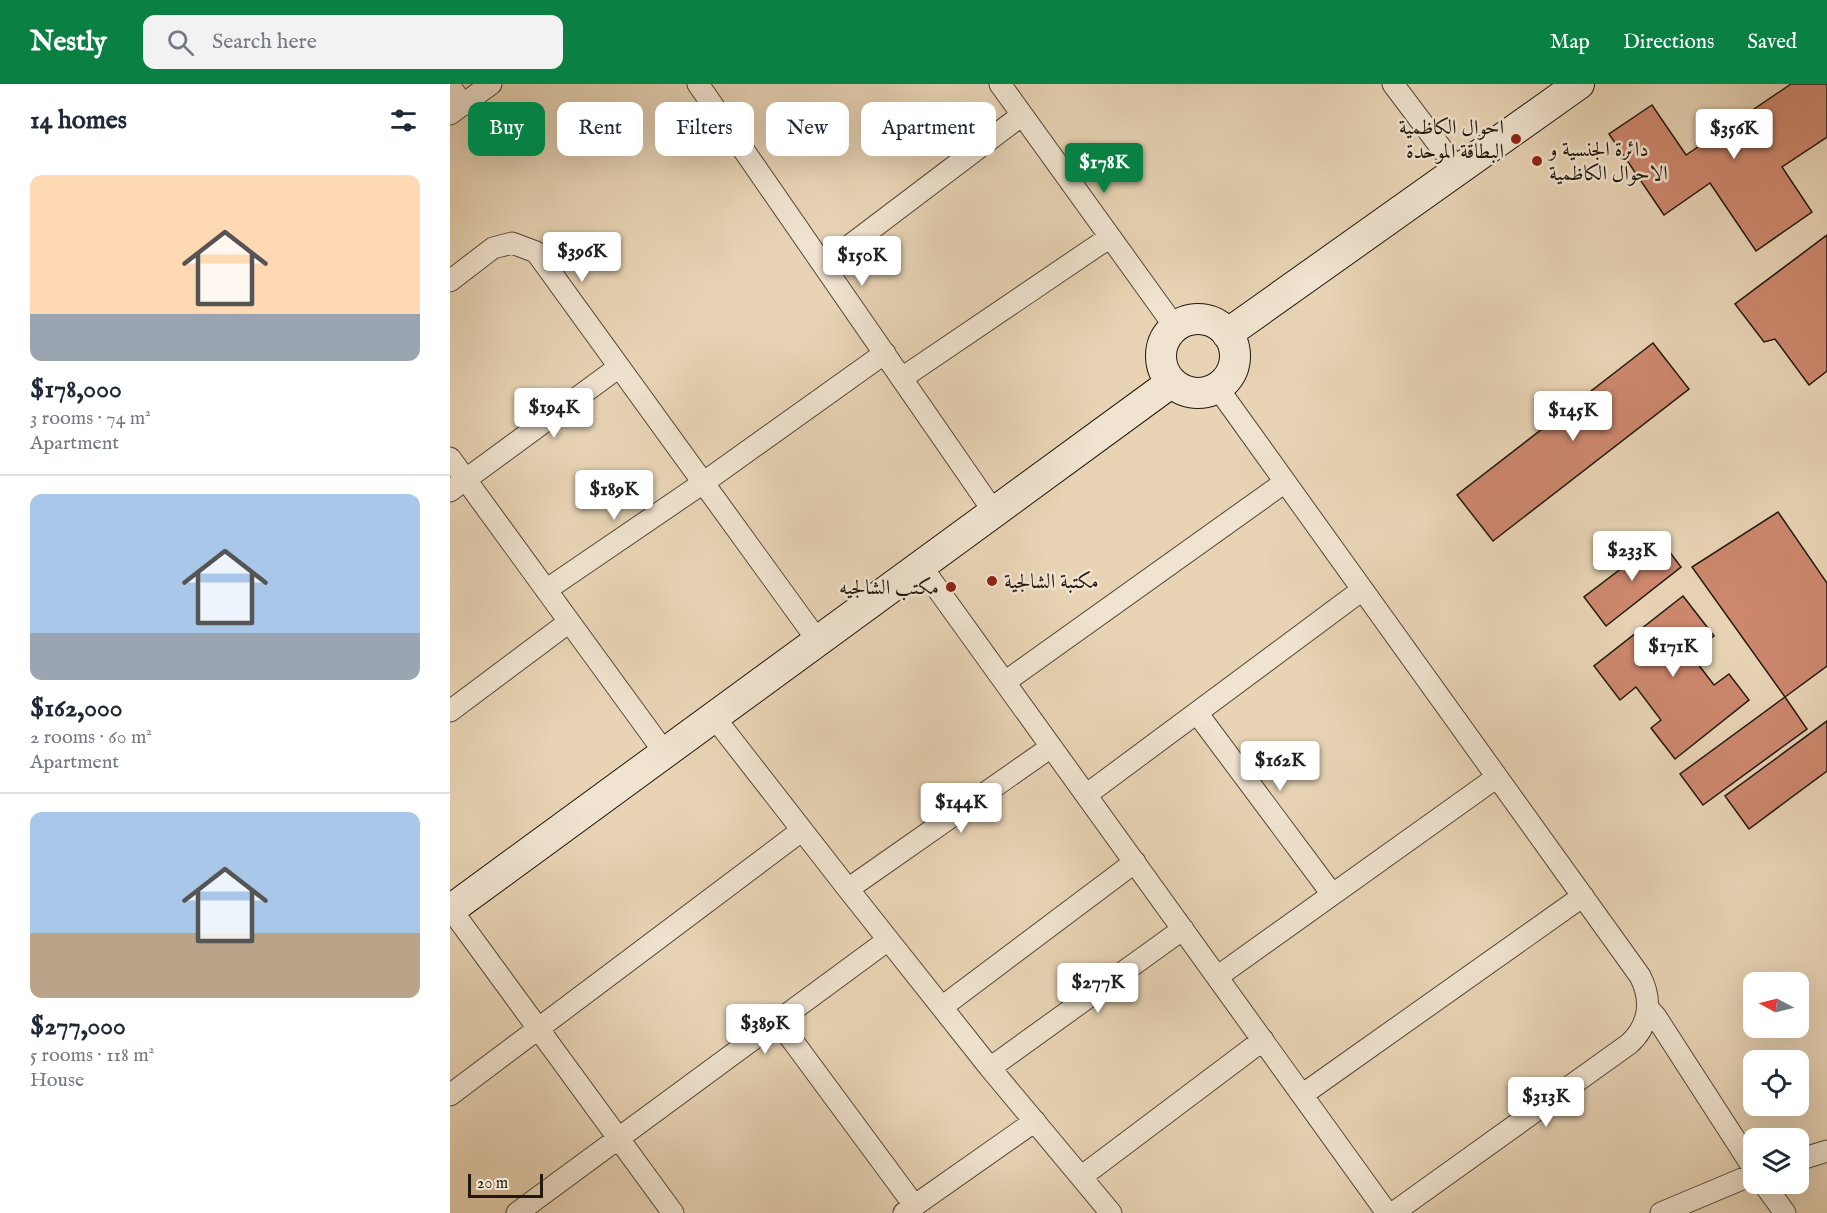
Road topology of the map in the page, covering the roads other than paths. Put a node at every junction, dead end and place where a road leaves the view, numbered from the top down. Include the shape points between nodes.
1 (491, 84) edge
2 (698, 84) edge
3 (1000, 84) edge
4 (1393, 84) edge
5 (1579, 84) edge
6 (450, 86) edge
7 (456, 109) edge
8 (1022, 115) junction
9 (1457, 169) junction
10 (1110, 237) junction
11 (824, 265) junction
12 (450, 281) edge
13 (1175, 327) junction
14 (1227, 334) junction
15 (885, 353) junction
16 (619, 367) junction
17 (902, 378) junction
18 (1172, 382) junction
19 (1217, 387) junction
20 (450, 458) edge
21 (1285, 482) junction
22 (703, 483) junction
23 (458, 485) edge
24 (994, 512) junction
25 (921, 566) junction
26 (546, 590) junction
27 (1362, 590) junction
28 (569, 622) junction
29 (818, 641) junction
30 (1005, 682) junction
31 (450, 711) edge
32 (1197, 712) junction
33 (714, 717) junction
34 (1052, 747) junction
35 (665, 753) junction
36 (1497, 777) junction
37 (1086, 795) junction
38 (801, 831) junction
39 (1135, 862) junction
40 (848, 890) junction
41 (1332, 894) junction
42 (1583, 896) junction
43 (450, 909) edge
44 (1183, 929) junction
45 (888, 940) junction
46 (1217, 977) junction
47 (942, 1007) junction
48 (1648, 1008) junction
49 (778, 1021) junction
50 (538, 1029) junction
51 (1263, 1040) junction
52 (990, 1068) junction
53 (450, 1095) edge
54 (1302, 1095) junction
55 (1035, 1121) junction
56 (618, 1139) junction
57 (1827, 1151) edge
58 (1743, 1152) edge
59 (1809, 1157) edge
60 (1082, 1177) junction
61 (1743, 1179) edge
62 (1771, 1194) edge
63 (909, 1209) edge
64 (1405, 1210) edge
65 (517, 1213) edge
66 (673, 1213) edge
67 (1111, 1213) edge
68 (1387, 1213) edge
69 (1661, 1213) edge
70 (1785, 1213) edge

1 - 7 street
2 - 11 street
3 - 8 street
4 - 9 street
5 - 9 street
6 - 7 street
8 - 10 street
8 - 11 street
9 - 14 street
10 - 13 street
10 - 17 street
11 - 15 street
12 - 16 street via 493,248 512,243 536,252
13 - 14 street via 1203,319
13 - 18 street via 1161,354
14 - 19 street via 1235,353 1233,366
15 - 17 street
15 - 22 street
16 - 22 street
16 - 23 street
17 - 24 street
18 - 19 street via 1191,392
18 - 24 street
19 - 21 street
20 - 23 street
21 - 27 street
21 - 30 street
22 - 26 street
22 - 29 street
23 - 26 street
24 - 25 street
25 - 29 street
25 - 30 street
26 - 28 street
27 - 32 street
27 - 36 street
28 - 31 street
28 - 35 street
29 - 33 street
30 - 34 street
32 - 37 street
32 - 41 street
33 - 35 street
33 - 38 street
34 - 37 street
34 - 40 street
35 - 43 street
36 - 41 street
36 - 42 street
37 - 39 street
38 - 40 street
38 - 50 street
39 - 44 street
39 - 47 street
40 - 45 street
41 - 46 street
42 - 48 street via 1640,976
42 - 54 street
43 - 50 street
44 - 46 street
44 - 52 street
45 - 47 street
45 - 49 street
46 - 51 street
47 - 52 street
48 - 58 street
48 - 64 street via 1643,1028 1629,1044
49 - 56 street
49 - 63 street
50 - 53 street
50 - 56 street
51 - 54 street
51 - 60 street
52 - 55 street
54 - 68 street
55 - 60 street
55 - 63 street
56 - 65 street
56 - 66 street
57 - 59 street
60 - 67 street
61 - 69 street
62 - 70 street

